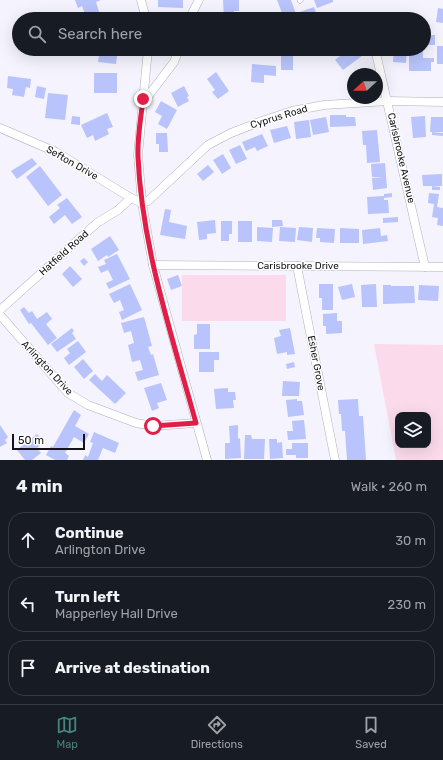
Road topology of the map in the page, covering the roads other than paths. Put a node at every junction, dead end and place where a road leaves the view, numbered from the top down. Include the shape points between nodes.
1 (141, 0) edge
2 (200, 0) edge
3 (144, 12) edge
4 (193, 12) edge
5 (147, 56) edge
6 (176, 56) edge
7 (378, 56) edge
8 (143, 99) junction
9 (388, 101) junction
10 (443, 102) edge
11 (0, 128) edge
12 (131, 198) junction
13 (142, 203) junction
14 (153, 265) junction
15 (297, 266) junction
16 (425, 267) junction
17 (443, 267) edge
18 (0, 310) edge
19 (0, 314) edge
20 (196, 423) junction
21 (207, 460) edge
22 (335, 460) edge

1 - 3 street
2 - 4 street
5 - 8 street
6 - 8 street via 149,95
7 - 9 street, Carisbrooke Avenue
8 - 13 street via 138,155
9 - 10 street, Cyprus Road
9 - 13 street, Cyprus Road via 324,105 292,111 231,133 208,145 148,201
9 - 16 street, Carisbrooke Avenue
11 - 12 street, Sefton Drive via 56,152
12 - 13 street, Sefton Drive
12 - 18 street, Hatfield Road via 97,223
13 - 14 street
14 - 15 street, Carisbrooke Drive
14 - 20 street
15 - 16 street, Carisbrooke Drive
15 - 22 street, Esher Grove
16 - 17 street, Carisbrooke Drive
19 - 20 street, Arlington Drive via 68,393 88,405 136,423 153,426
20 - 21 street

